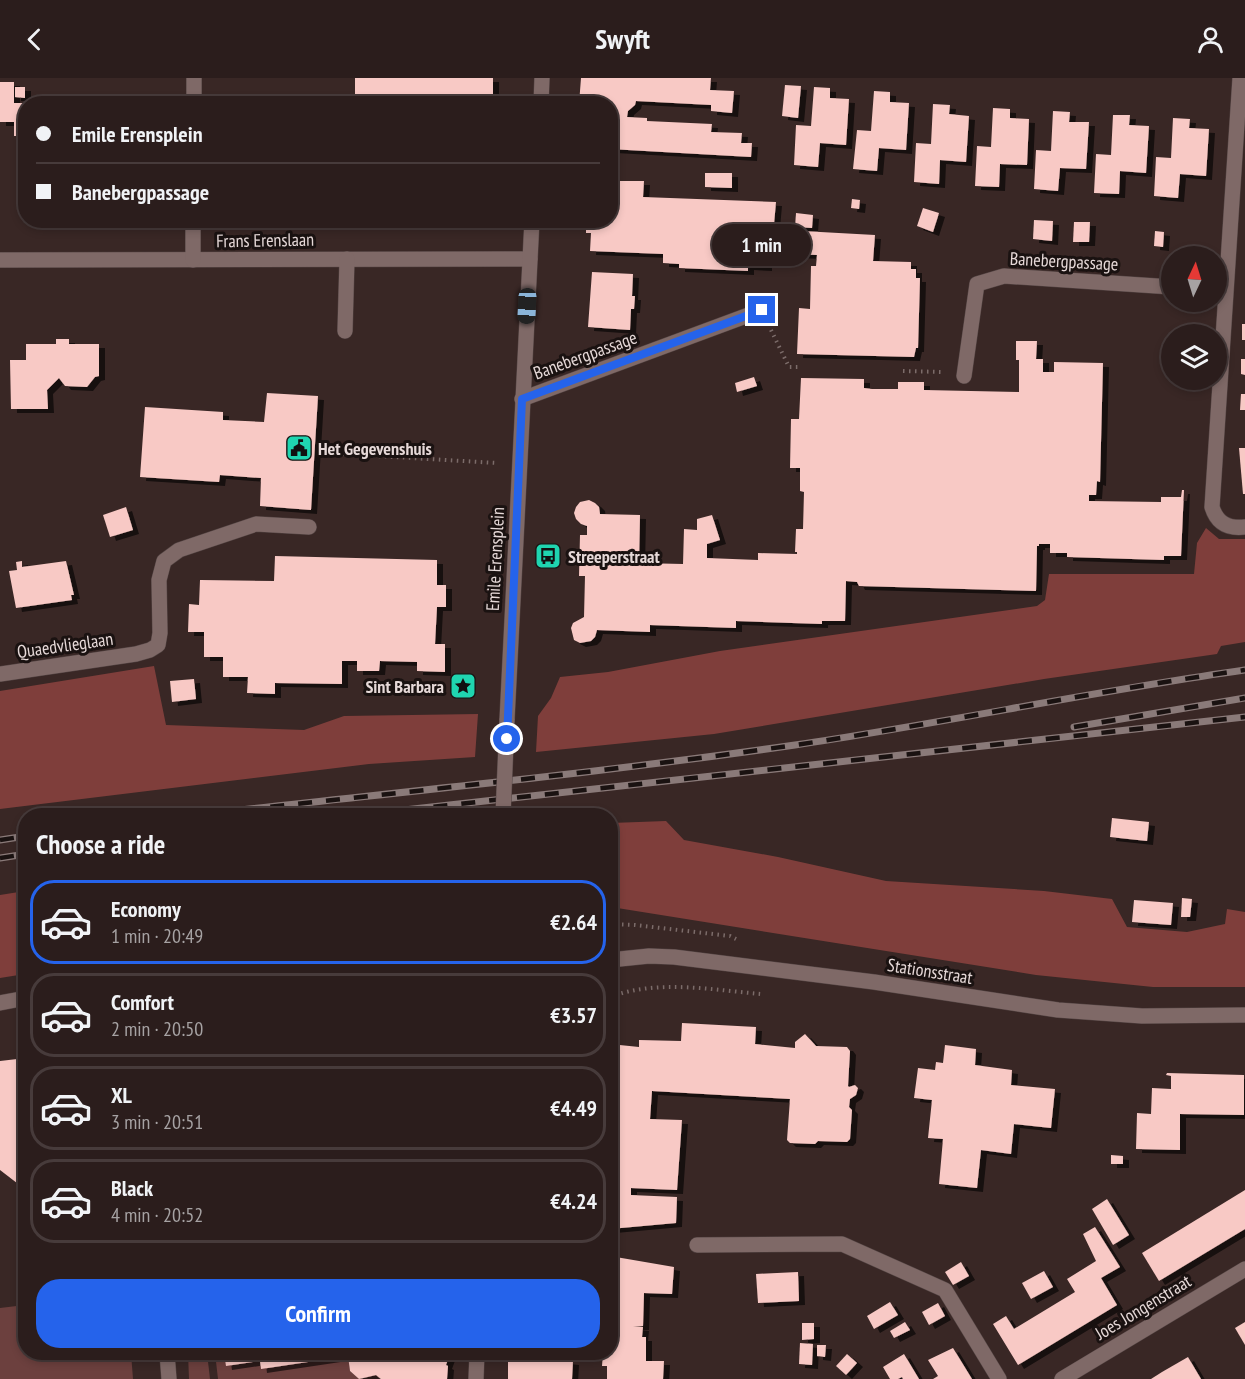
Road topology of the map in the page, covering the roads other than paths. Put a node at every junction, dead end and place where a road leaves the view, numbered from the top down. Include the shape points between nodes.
1 (194, 78) edge
2 (542, 78) edge
3 (1240, 78) edge
4 (194, 96) edge
5 (541, 96) edge
6 (194, 228) edge
7 (532, 228) edge
8 (1225, 246) edge
9 (347, 259) junction
10 (530, 259) junction
11 (0, 260) edge
12 (193, 260) junction
13 (1161, 286) edge
14 (762, 310) road end
15 (1220, 312) edge
16 (345, 330) dead end
17 (964, 374) road end
18 (522, 399) junction
19 (309, 527) dead end
20 (1245, 528) edge
21 (0, 674) edge
22 (503, 808) edge
23 (618, 959) edge
24 (18, 1000) edge
25 (0, 1003) edge
26 (1245, 1015) edge
27 (697, 1245) dead end
28 (1245, 1269) edge
29 (167, 1360) edge
30 (477, 1360) edge
31 (169, 1379) edge
32 (476, 1379) edge
33 (999, 1379) edge
34 (1062, 1379) edge

1 - 4 street
2 - 5 street
3 - 8 street
6 - 12 street
7 - 10 street
9 - 10 street, Frans Erenslaan
9 - 12 street, Frans Erenslaan
9 - 16 street
10 - 18 street
11 - 12 street, Frans Erenslaan
13 - 17 street, Banebergpassage via 1004,276 977,284
14 - 18 street, Banebergpassage
15 - 20 street via 1212,507 1226,525
18 - 22 street, Emile Erensplein, bridge
19 - 21 street, Quaedvlieglaan via 256,524 171,555 164,561 159,580 158,645 150,650
23 - 26 street, Stationsstraat via 674,957 1058,1010 1142,1016
24 - 25 street
27 - 33 street via 842,1244 935,1285 945,1290
28 - 34 street, Joes Jongenstraat
29 - 31 street
30 - 32 street

